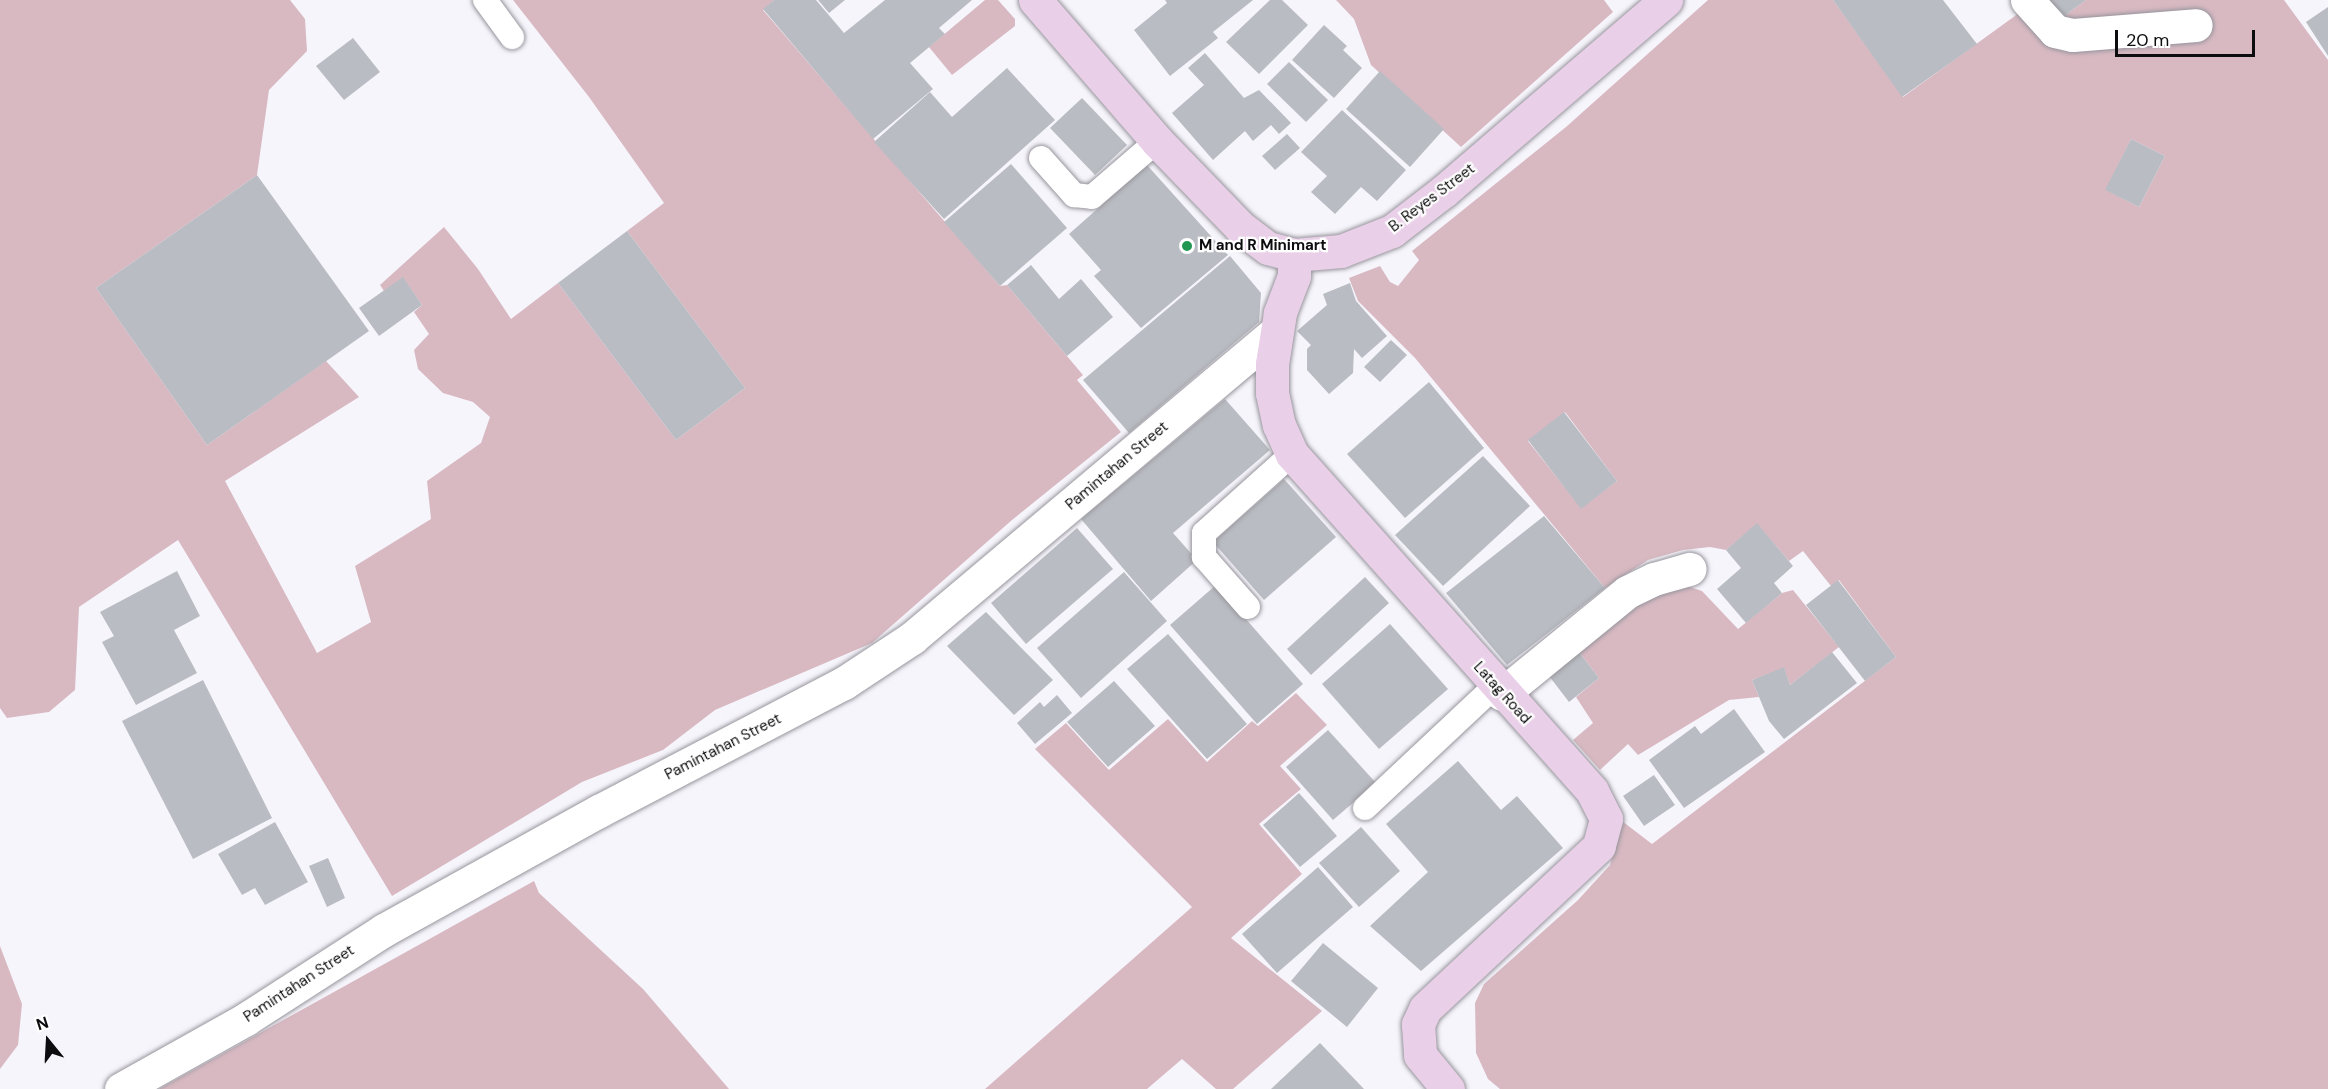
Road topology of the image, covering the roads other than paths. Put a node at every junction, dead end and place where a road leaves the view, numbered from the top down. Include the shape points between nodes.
1 (485, 0) edge
2 (1035, 0) edge
3 (1666, 0) edge
4 (2027, 0) edge
5 (2196, 25) dead end
6 (512, 38) dead end
7 (1157, 141) junction
8 (1041, 158) dead end
9 (1294, 255) junction
10 (1276, 332) junction
11 (1292, 454) junction
12 (1690, 569) dead end
13 (1248, 607) dead end
14 (1498, 690) junction
15 (1365, 808) dead end
16 (121, 1089) edge
17 (1448, 1089) edge

1 - 6 lane
2 - 7 street, B. Reyes Street
3 - 9 street, B. Reyes Street via 1392,231 1341,251
4 - 5 street via 2055,31 2073,35
7 - 8 lane via 1092,196 1074,195
7 - 9 street, B. Reyes Street via 1258,242
9 - 10 street, Latag Road via 1294,276
10 - 11 street, Latag Road via 1272,393 1279,425
10 - 16 street, Pamintahan Street via 912,638 844,683 598,811 384,930 246,1019
11 - 13 lane via 1204,532 1204,557
11 - 14 street, Latag Road
12 - 14 street via 1627,592
14 - 15 lane
14 - 17 street, Latag Road via 1592,791 1606,819 1605,833 1599,846 1425,1009 1418,1024 1420,1054

